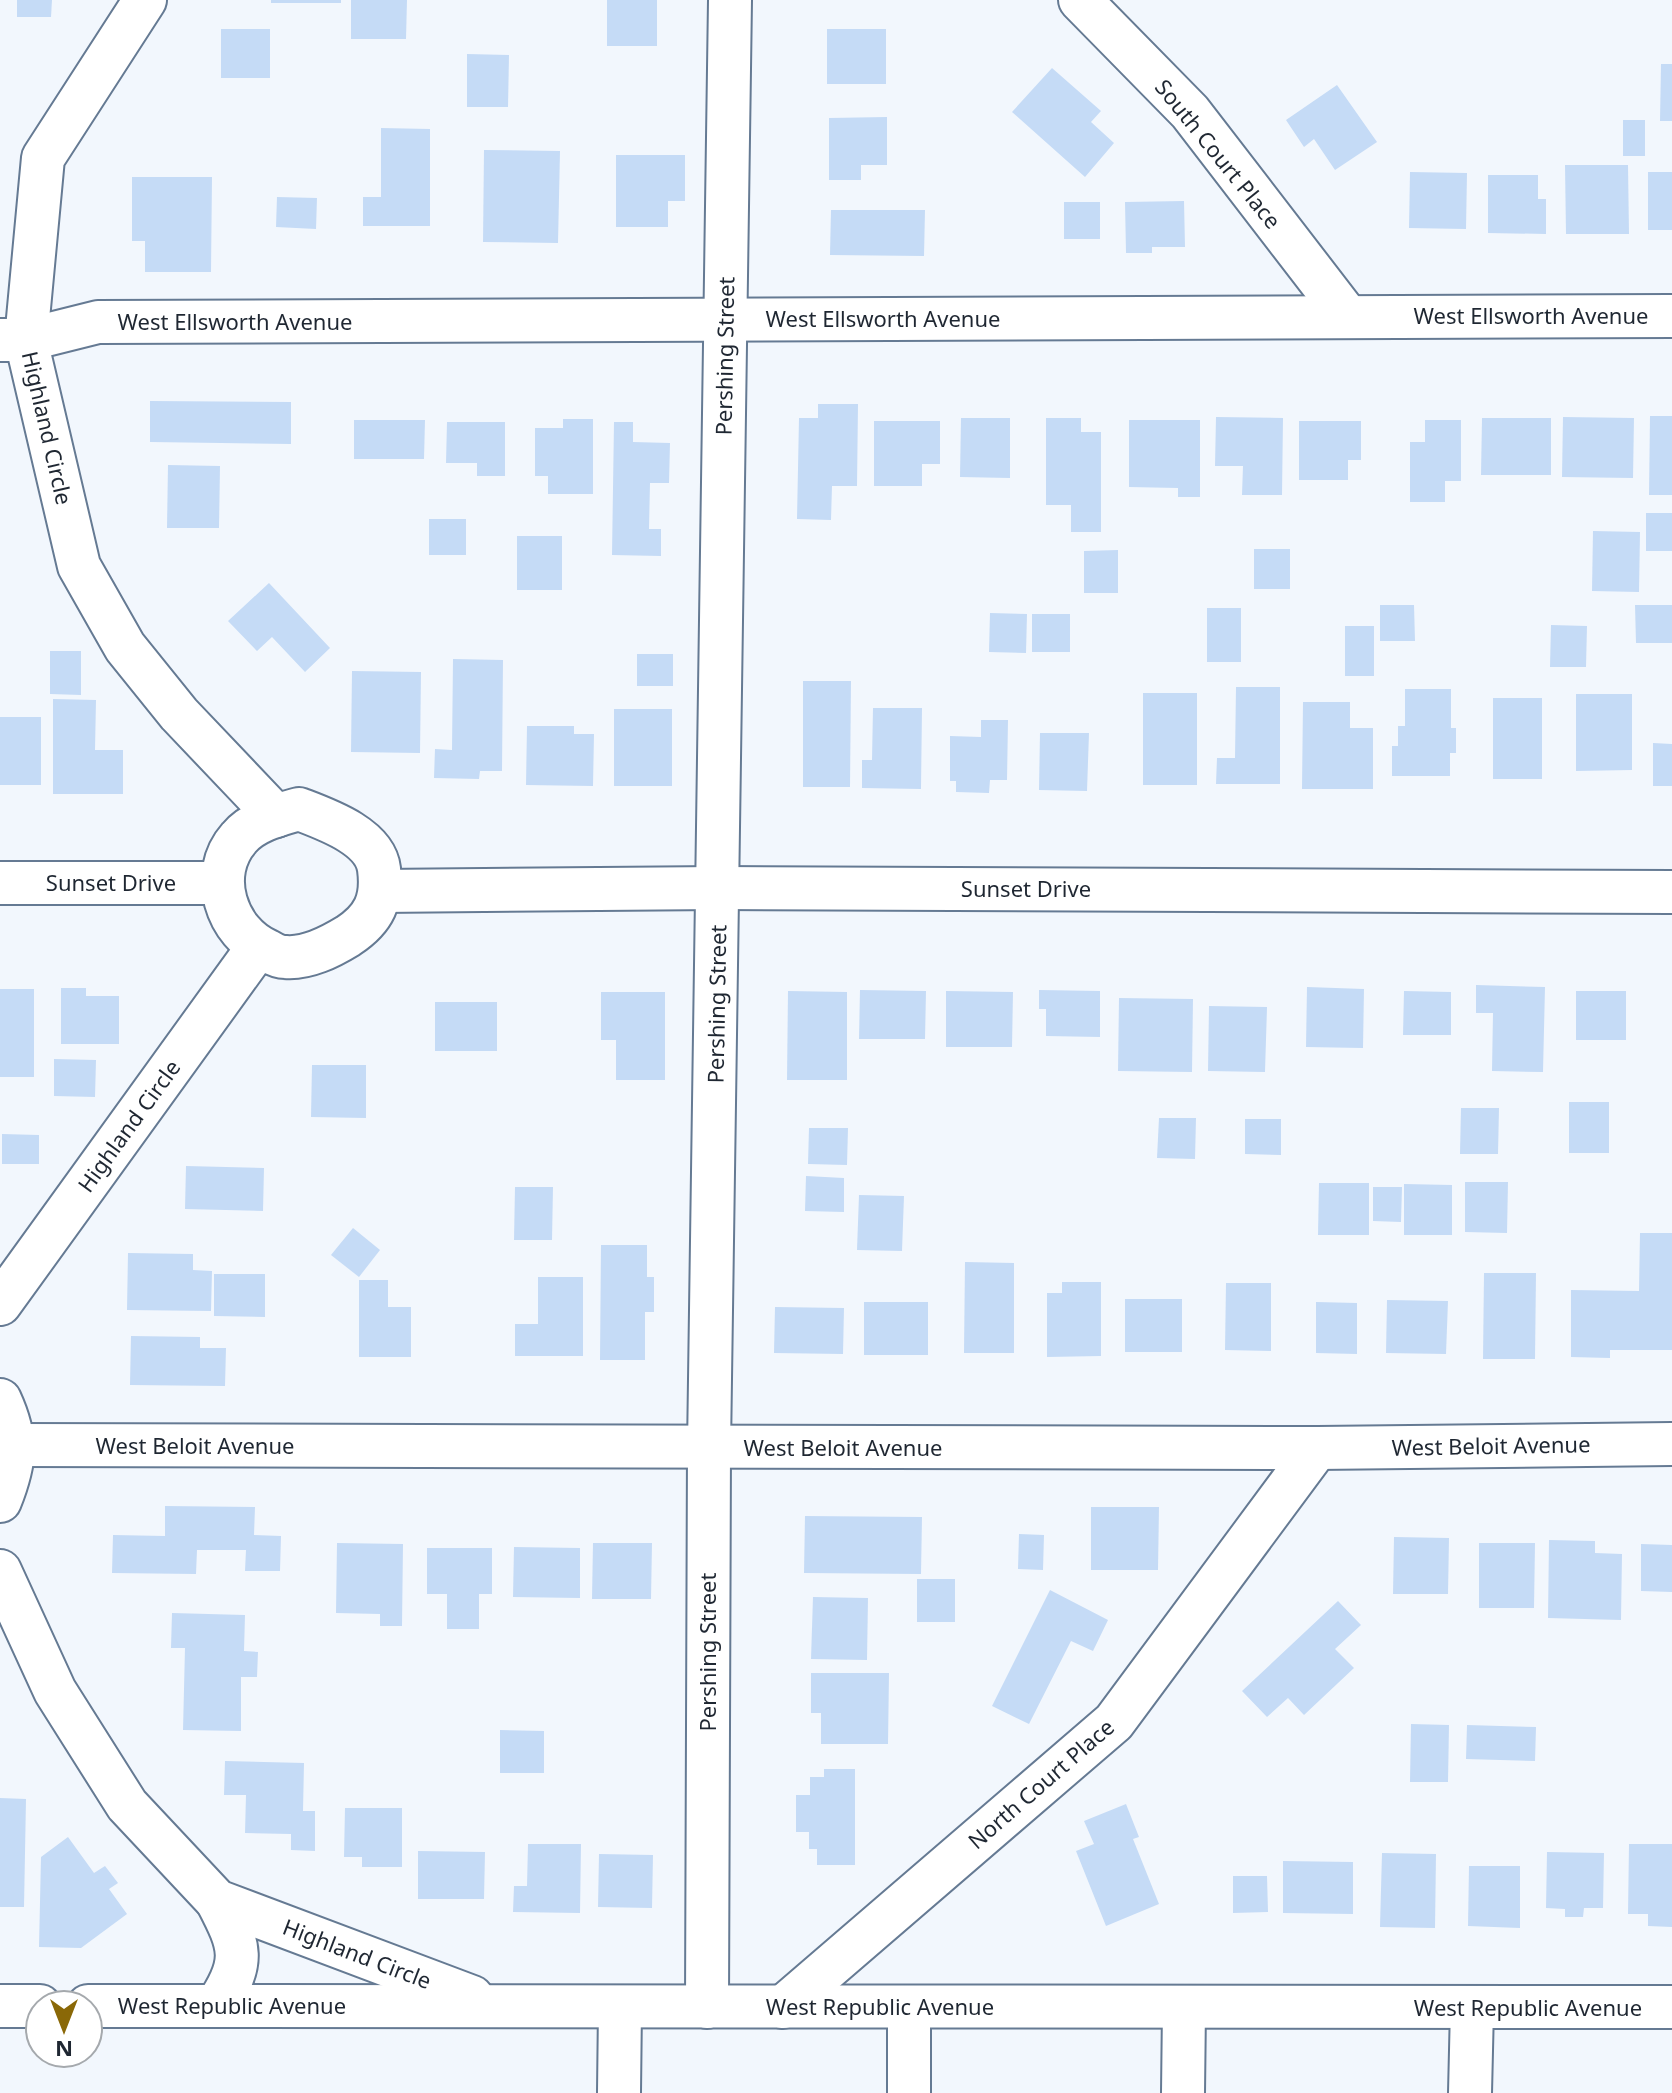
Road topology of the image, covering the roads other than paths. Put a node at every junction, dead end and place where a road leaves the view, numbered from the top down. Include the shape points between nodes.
1 (145, 0) edge
2 (730, 0) edge
3 (1080, 0) edge
4 (1347, 316) junction
5 (1672, 316) edge
6 (726, 320) junction
7 (13, 340) edge
8 (276, 816) junction
9 (0, 883) edge
10 (222, 883) junction
11 (719, 888) junction
12 (380, 891) junction
13 (1672, 892) edge
14 (258, 947) junction
15 (0, 1304) edge
16 (0, 1400) edge
17 (1672, 1444) edge
18 (14, 1445) junction
19 (709, 1448) junction
20 (1317, 1448) junction
21 (0, 1501) edge
22 (0, 1571) edge
23 (217, 1901) junction
24 (0, 2006) edge
25 (24, 2006) edge
26 (104, 2006) edge
27 (216, 2006) junction
28 (497, 2007) junction
29 (620, 2007) junction
30 (707, 2007) junction
31 (783, 2007) junction
32 (909, 2007) junction
33 (1672, 2007) edge
34 (1184, 2008) junction
35 (1472, 2008) junction
36 (619, 2093) edge
37 (909, 2093) edge
38 (1183, 2093) edge
39 (1470, 2093) edge

1 - 7 street, Highland Circle via 43,158
2 - 6 street, Pershing Street
3 - 4 street, South Court Place via 1190,112
4 - 5 street, West Ellsworth Avenue
4 - 6 street, West Ellsworth Avenue
6 - 7 street, West Ellsworth Avenue via 98,322
6 - 11 street, Pershing Street
7 - 8 street, Highland Circle via 79,566 125,647 179,714
8 - 10 street via 239,837 226,858
8 - 12 street via 299,809 365,843 379,865
9 - 10 street, Sunset Drive
10 - 14 street via 239,930
11 - 12 street, Sunset Drive
11 - 13 street, Sunset Drive
11 - 19 street, Pershing Street
12 - 14 street via 372,917 331,946 282,958
14 - 15 street, Highland Circle
16 - 18 street
17 - 20 street, West Beloit Avenue
18 - 19 street, West Beloit Avenue
18 - 21 street
19 - 20 street, West Beloit Avenue
19 - 30 street, Pershing Street
20 - 31 street, North Court Place via 1114,1722
22 - 23 street, Highland Circle via 55,1691 127,1805
23 - 27 street, Highland Circle via 235,1934 238,1960 232,1982
23 - 28 street, Highland Circle
24 - 25 street
26 - 27 street, West Republic Avenue
27 - 28 street, West Republic Avenue
28 - 29 street, West Republic Avenue
29 - 30 street, West Republic Avenue
29 - 36 street
30 - 31 street, West Republic Avenue
31 - 32 street, West Republic Avenue
32 - 34 street, West Republic Avenue
32 - 37 street
33 - 35 street, West Republic Avenue
34 - 35 street, West Republic Avenue
34 - 38 street
35 - 39 street

